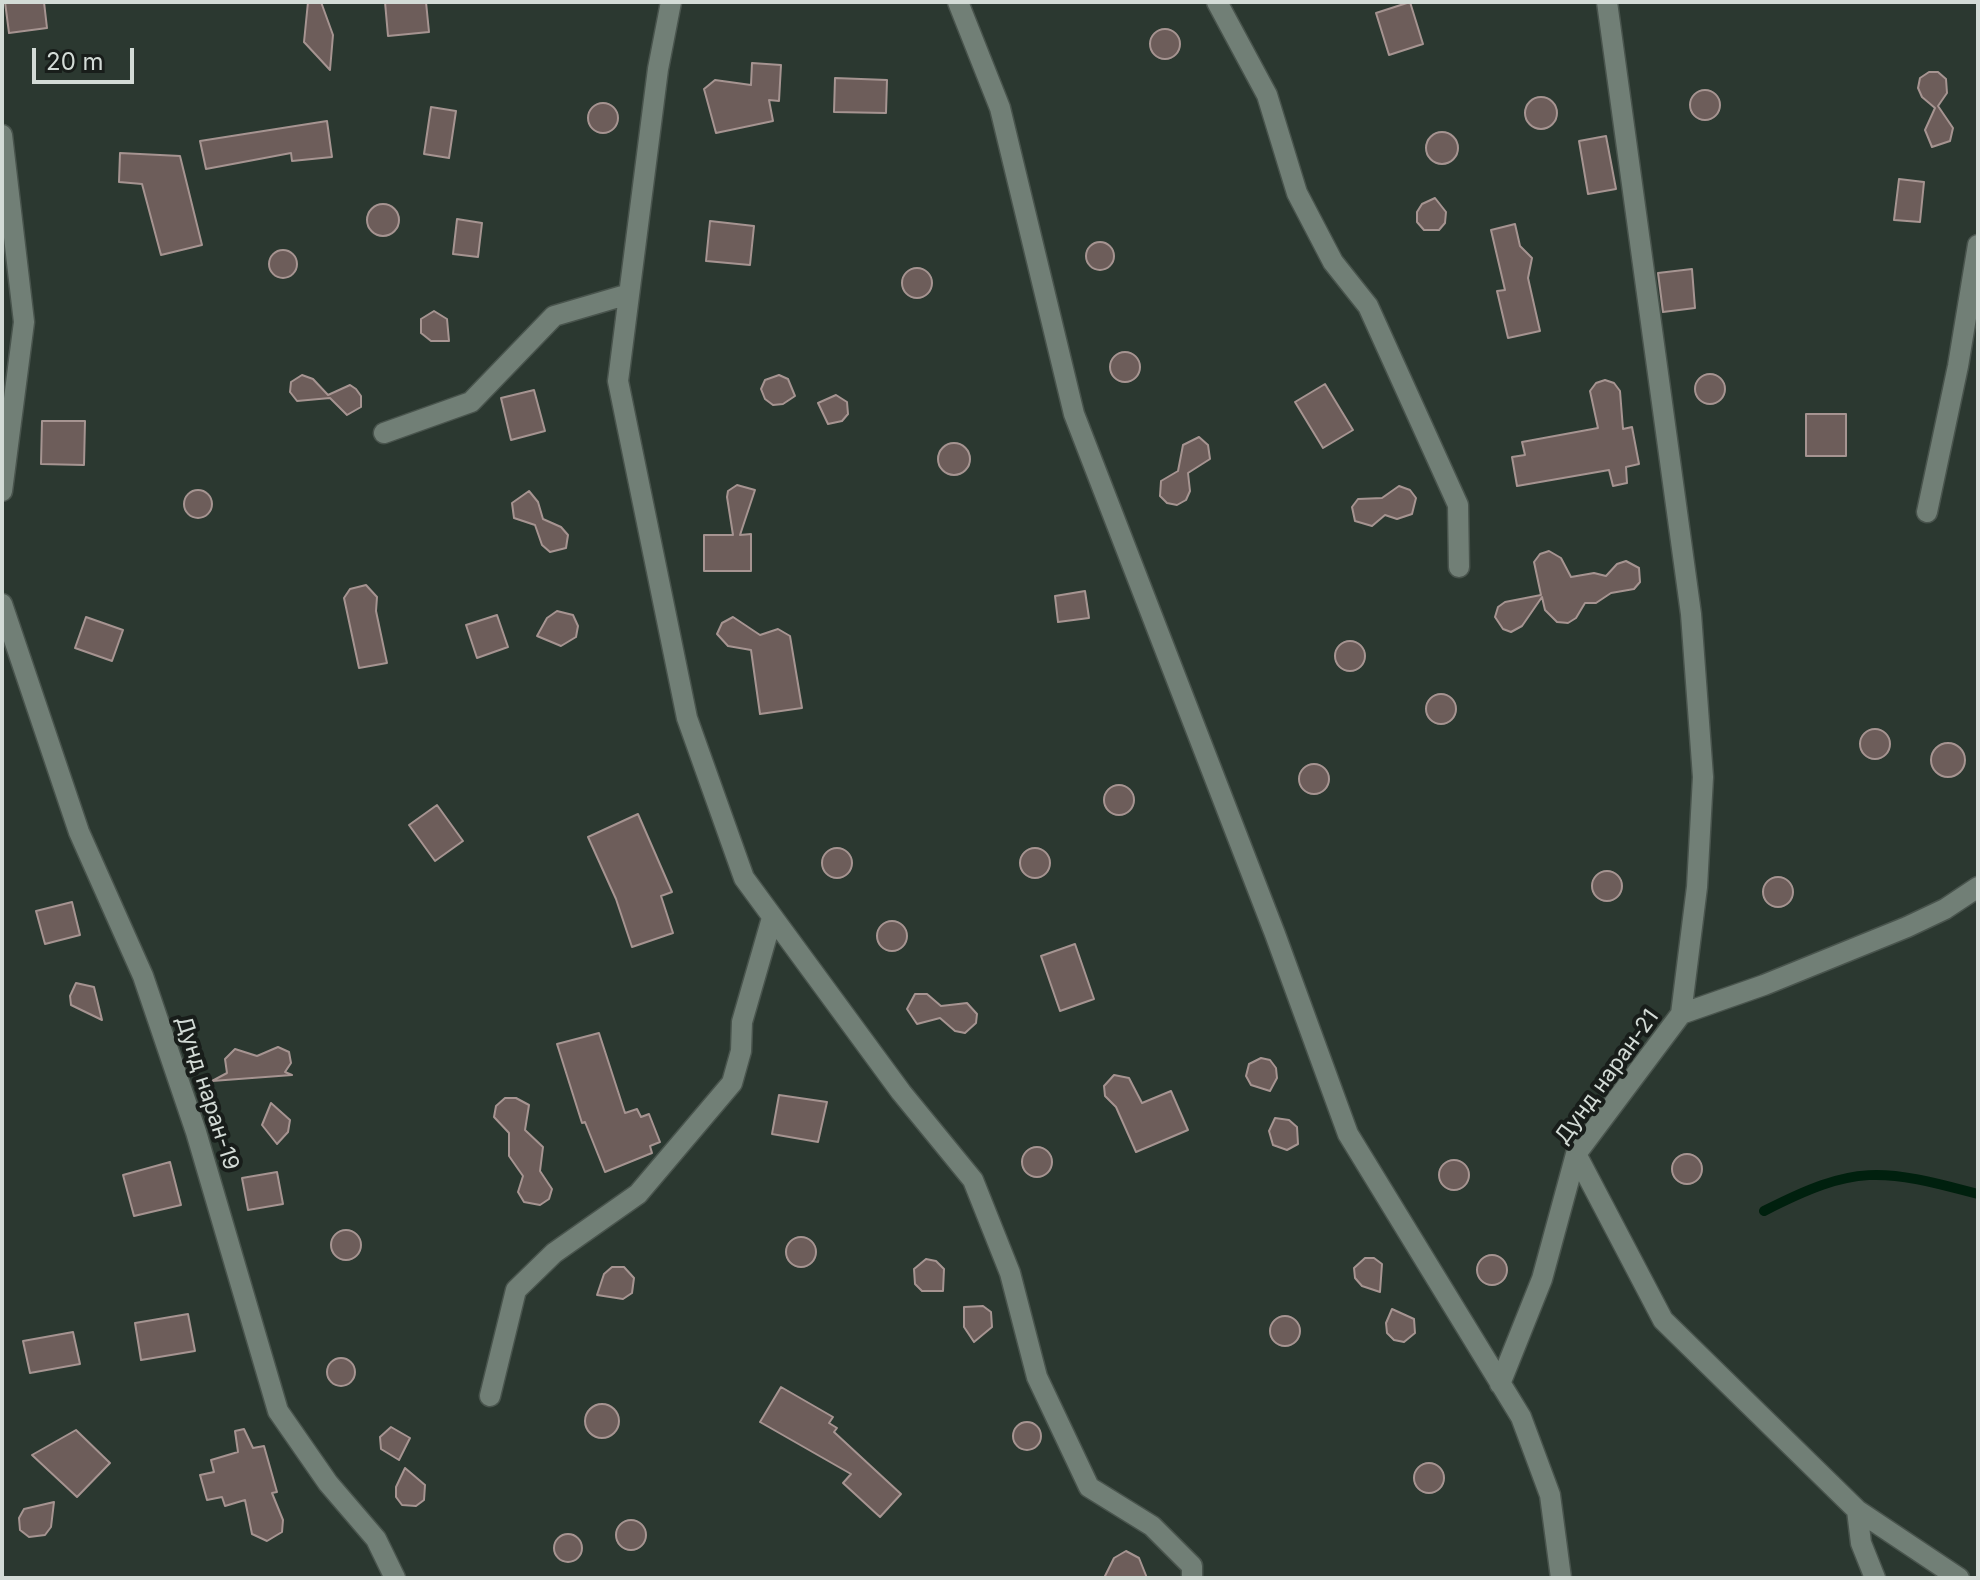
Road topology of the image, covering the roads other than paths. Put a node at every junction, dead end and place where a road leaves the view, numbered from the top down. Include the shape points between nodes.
1 (671, 2) edge
2 (958, 2) edge
3 (1217, 2) edge
4 (1607, 2) edge
5 (2, 135) edge
6 (1978, 245) edge
7 (629, 294) junction
8 (384, 433) dead end
9 (2, 491) edge
10 (1927, 512) dead end
11 (1459, 567) dead end
12 (2, 604) edge
13 (1978, 887) edge
14 (772, 918) junction
15 (1681, 1014) junction
16 (1576, 1154) junction
17 (1500, 1384) junction
18 (490, 1396) dead end
19 (1857, 1510) junction
20 (395, 1578) edge
21 (1192, 1578) edge
22 (1561, 1578) edge
23 (1875, 1578) edge
24 (1959, 1578) edge

1 - 7 street
2 - 17 street via 1000,108 1074,414 1348,1134
3 - 11 street via 1267,95 1297,193 1333,262 1368,306 1458,505
4 - 15 street via 1691,614 1702,762 1697,887
5 - 9 street via 24,322
6 - 10 street
7 - 8 street via 554,316 471,402
7 - 14 street via 618,381 687,718 744,878
12 - 20 street, Дунд наран-19 via 79,832 143,976 192,1118 278,1411 328,1483 376,1539
13 - 15 street, Дунд наран-21 via 1907,927
14 - 18 street via 742,1022 732,1083 638,1194 554,1253 516,1290
14 - 21 street via 973,1180 1010,1273 1037,1377 1089,1487 1152,1526 1192,1566
15 - 16 street, Дунд наран-21
16 - 17 street, Дунд наран-21 via 1542,1279
16 - 19 street via 1663,1320
17 - 22 street via 1521,1417 1550,1495
19 - 23 street via 1861,1543
19 - 24 street

